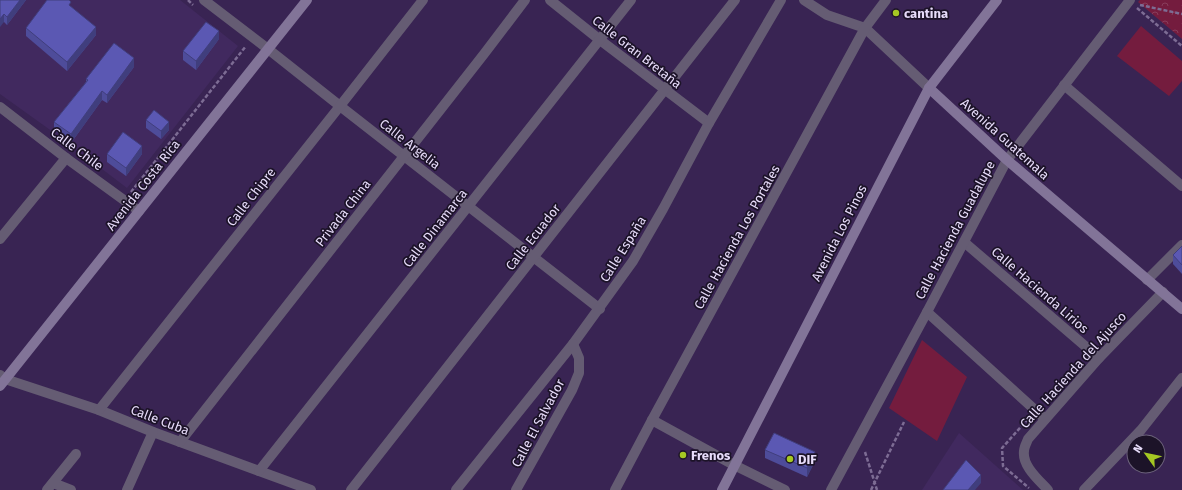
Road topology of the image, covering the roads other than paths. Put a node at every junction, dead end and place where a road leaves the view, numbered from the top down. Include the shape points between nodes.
1 (204, 0) edge
2 (307, 0) edge
3 (422, 0) edge
4 (525, 0) edge
5 (550, 0) edge
6 (631, 0) edge
7 (735, 0) edge
8 (781, 0) edge
9 (804, 0) edge
10 (886, 0) edge
11 (997, 0) edge
12 (1133, 3) edge
13 (865, 28) junction
14 (600, 40) junction
15 (268, 49) junction
16 (1064, 85) junction
17 (929, 88) junction
18 (664, 90) junction
19 (340, 106) junction
20 (0, 107) edge
21 (708, 123) junction
22 (404, 156) junction
23 (66, 158) junction
24 (1007, 160) junction
25 (1182, 186) edge
26 (468, 206) junction
27 (139, 211) junction
28 (0, 239) edge
29 (964, 242) junction
30 (1182, 245) edge
31 (533, 257) junction
32 (1147, 280) junction
33 (1163, 292) junction
34 (600, 309) junction
35 (1182, 309) edge
36 (927, 312) junction
37 (573, 344) junction
38 (1099, 358) junction
39 (1182, 378) edge
40 (2, 380) edge
41 (99, 410) junction
42 (1045, 419) junction
43 (652, 420) junction
44 (153, 432) junction
45 (180, 442) junction
46 (76, 454) dead end
47 (734, 465) junction
48 (259, 471) junction
49 (50, 486) edge
50 (71, 490) edge
51 (127, 490) edge
52 (311, 490) edge
53 (351, 490) edge
54 (456, 490) edge
55 (516, 490) edge
56 (615, 490) edge
57 (722, 490) edge
58 (785, 490) edge
59 (831, 490) edge
60 (1048, 490) edge
61 (1084, 490) edge

1 - 15 street, Calle Argelia
2 - 15 street, Avenida Costa Rica
3 - 19 street, Calle Chipre
4 - 22 street, Privada China
5 - 14 street, Calle Gran Bretaña
6 - 14 street, Calle Dinamarca
7 - 18 street, Calle Ecuador
8 - 21 street, Calle España
9 - 13 street, Avenida Guatemala via 827,15
10 - 13 street, Calle Hacienda Los Portales
11 - 17 street, Avenida Los Pinos
12 - 16 street, Calle Hacienda Guadalupe
13 - 17 street, Avenida Guatemala
13 - 43 street, Calle Hacienda Los Portales
14 - 18 street, Calle Gran Bretaña
14 - 26 street, Calle Dinamarca
15 - 19 street, Calle Argelia
15 - 27 street, Avenida Costa Rica
16 - 24 street, Calle Hacienda Guadalupe
16 - 25 street
17 - 24 street, Avenida Guatemala
17 - 47 street, Avenida Los Pinos
18 - 21 street, Calle Gran Bretaña
18 - 31 street, Calle Ecuador
19 - 22 street, Calle Argelia
19 - 41 street, Calle Chipre
20 - 23 street, Calle Chile
21 - 34 street, Calle España via 660,216
22 - 26 street, Calle Argelia
22 - 45 street, Privada China
23 - 27 street, Calle Chile
23 - 28 street
24 - 29 street, Calle Hacienda Guadalupe
24 - 32 street, Avenida Guatemala
26 - 31 street, Calle Argelia
26 - 48 street, Calle Dinamarca
27 - 40 street, Avenida Costa Rica
29 - 36 street, Calle Hacienda Guadalupe
29 - 38 street, Calle Hacienda Lirios
30 - 32 street
31 - 34 street, Calle Argelia
31 - 53 street, Calle Ecuador
32 - 33 street, Avenida Guatemala
33 - 35 street, Avenida Guatemala
33 - 38 street, Calle Hacienda del Ajusco
34 - 37 street, Calle España
36 - 42 street
36 - 59 street, Calle Hacienda Guadalupe
37 - 54 street, Calle España
37 - 55 street, Calle El Salvador via 579,358 578,373 572,390
38 - 42 street, Calle Hacienda del Ajusco
39 - 61 street via 1141,430
40 - 41 street, Calle Cuba
41 - 44 street, Calle Cuba
42 - 60 street, Calle Hacienda del Ajusco via 1028,439 1024,451 1032,473
43 - 47 street
43 - 56 street, Calle Hacienda Los Portales
44 - 45 street, Calle Cuba
44 - 51 street
45 - 48 street, Calle Cuba
46 - 49 street
47 - 57 street, Avenida Los Pinos
47 - 58 street
48 - 52 street, Calle Cuba
49 - 50 street

